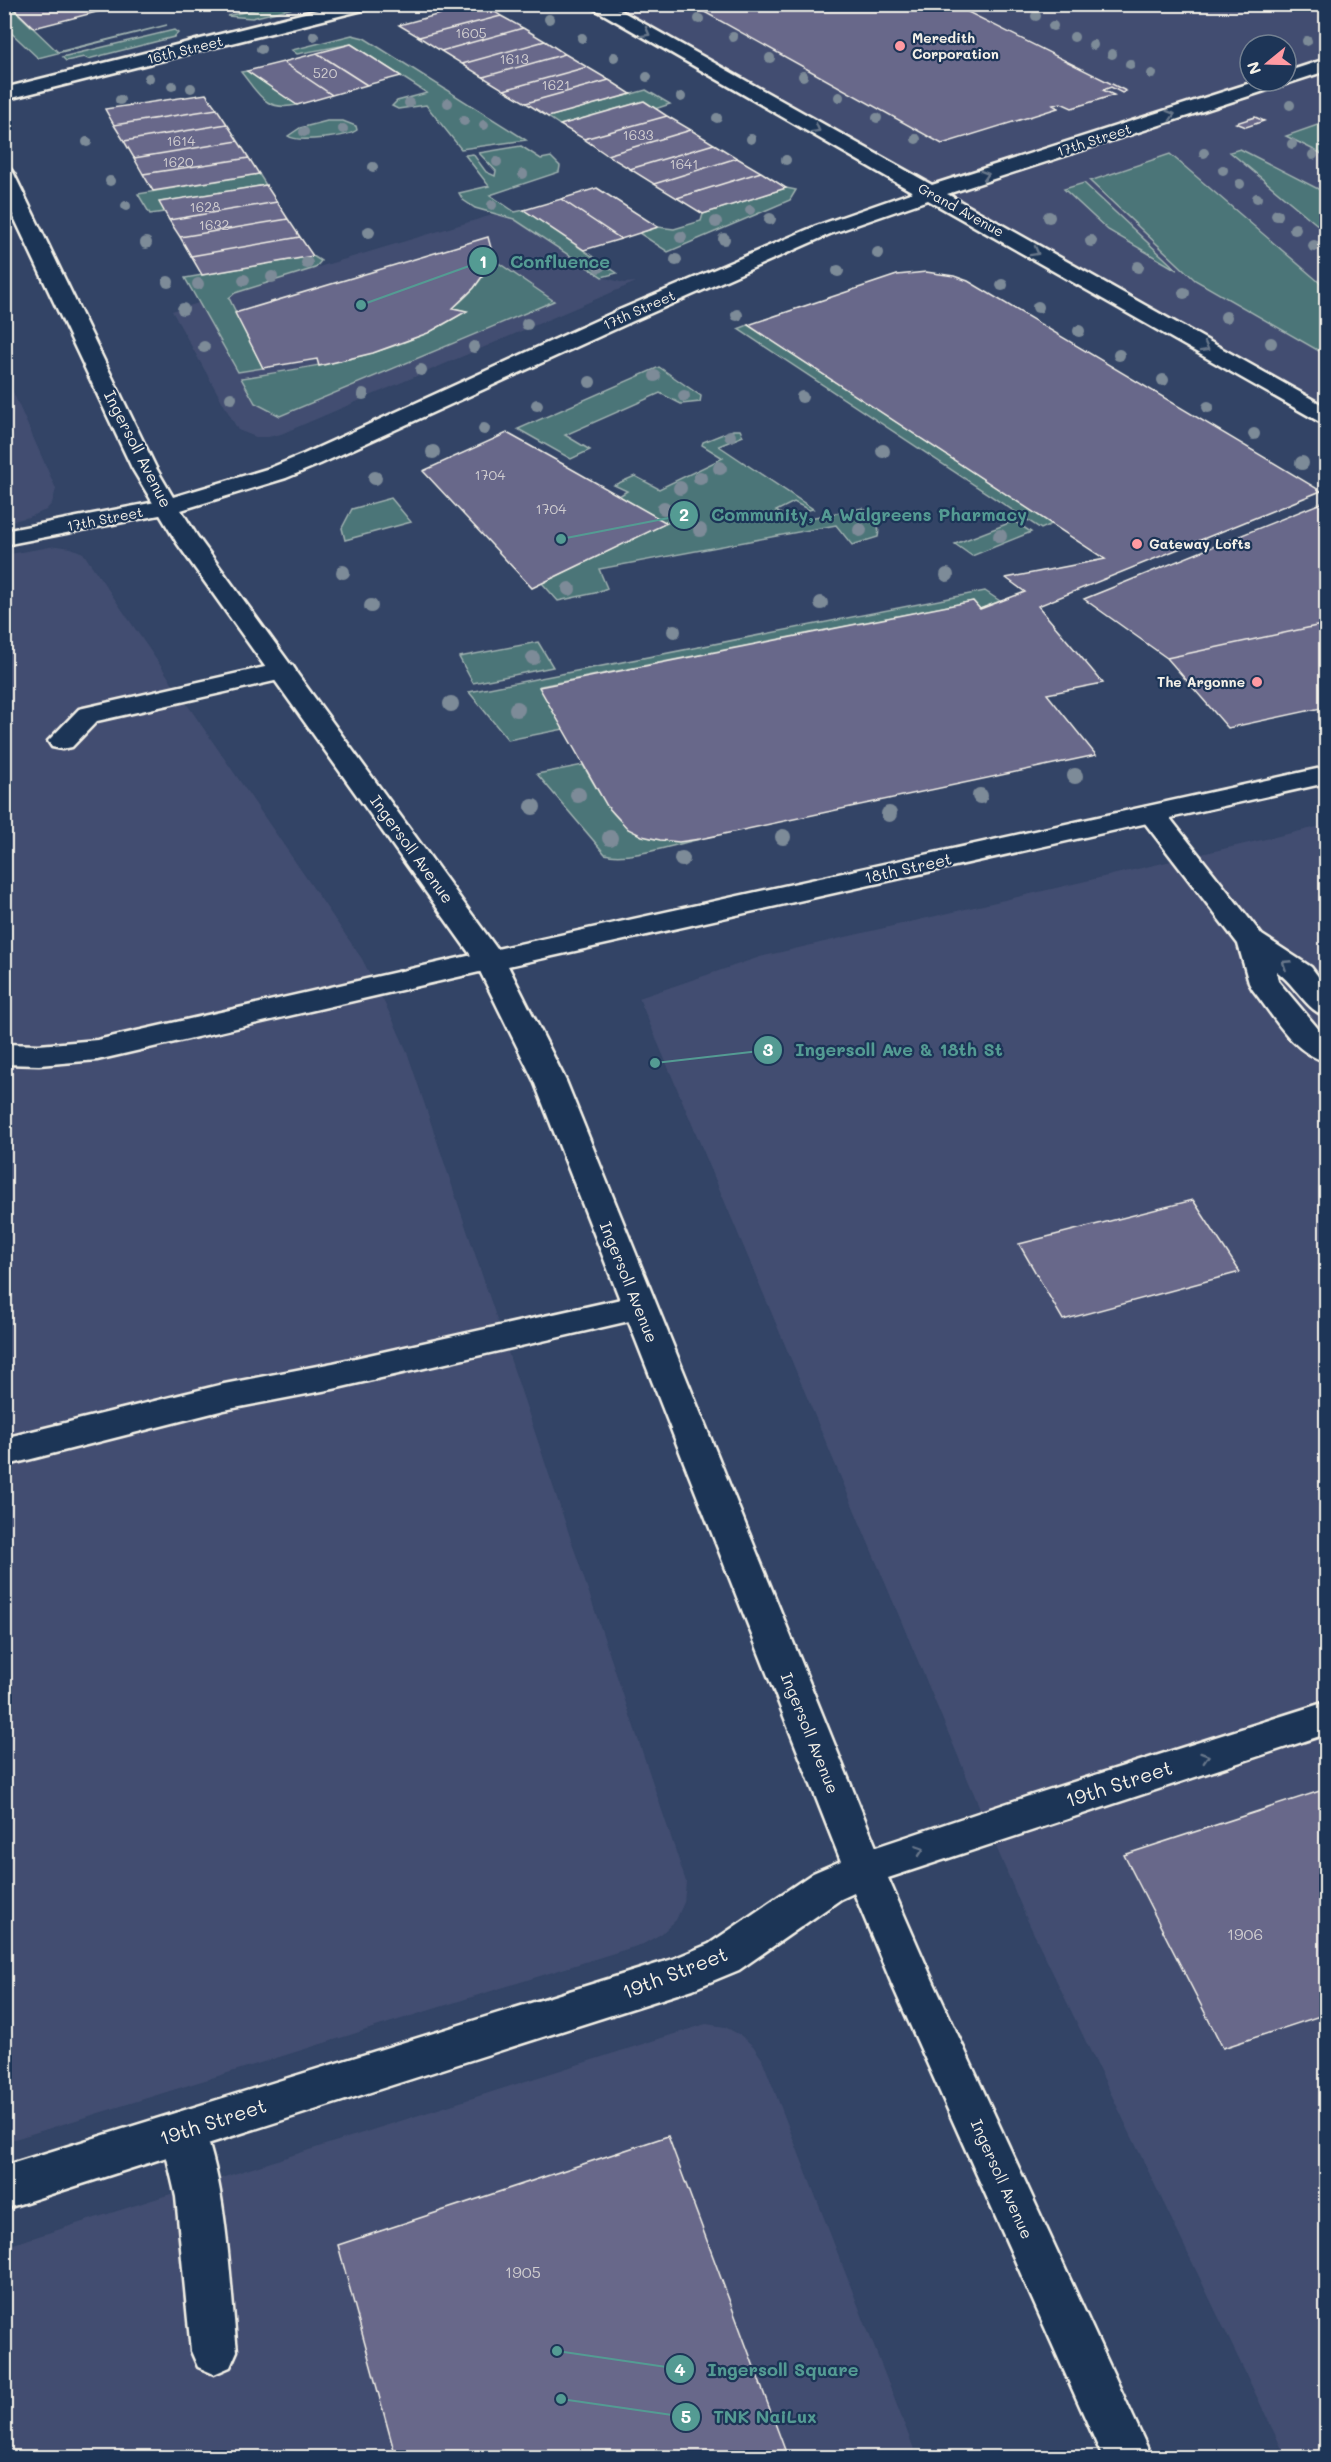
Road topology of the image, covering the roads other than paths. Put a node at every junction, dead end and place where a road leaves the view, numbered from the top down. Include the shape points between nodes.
1 (364, 4) edge
2 (595, 4) edge
3 (1326, 65) edge
4 (1298, 74) edge
5 (1239, 93) edge
6 (4, 94) edge
7 (4, 174) edge
8 (929, 193) junction
9 (1326, 416) edge
10 (166, 507) junction
11 (4, 538) edge
12 (283, 671) junction
13 (62, 741) dead end
14 (1326, 774) edge
15 (1152, 814) junction
16 (1252, 942) junction
17 (490, 960) junction
18 (1326, 1006) edge
19 (1326, 1051) edge
20 (4, 1054) edge
21 (639, 1307) junction
22 (4, 1452) edge
23 (1326, 1718) edge
24 (864, 1869) junction
25 (183, 2132) junction
26 (4, 2188) edge
27 (214, 2351) dead end
28 (1128, 2457) edge

1 - 6 main road, 16th Street
2 -> 8 main road, Grand Avenue
3 - 4 main road
8 -> 5 main road, 17th Street
7 - 10 main road, Ingersoll Avenue
8 -> 9 main road, Grand Avenue
8 - 10 main road, 17th Street via 744,263 278,473
10 - 11 main road, 17th Street
10 - 12 main road, Ingersoll Avenue
12 - 13 main road via 88,715
12 - 17 main road, Ingersoll Avenue
14 - 15 main road, 18th Street
15 - 16 main road
15 - 17 main road, 18th Street
18 -> 16 main road via 1300,974
16 - 19 main road via 1264,983 1312,1043
17 - 20 main road, 18th Street via 97,1050
17 - 21 main road, Ingersoll Avenue via 550,1081
21 - 22 main road via 224,1398
21 - 24 main road, Ingersoll Avenue
24 -> 23 main road, 19th Street
24 - 25 main road, 19th Street via 827,1886 724,1957 678,1976
24 - 28 main road, Ingersoll Avenue
25 - 26 main road, 19th Street
25 - 27 main road via 198,2197

